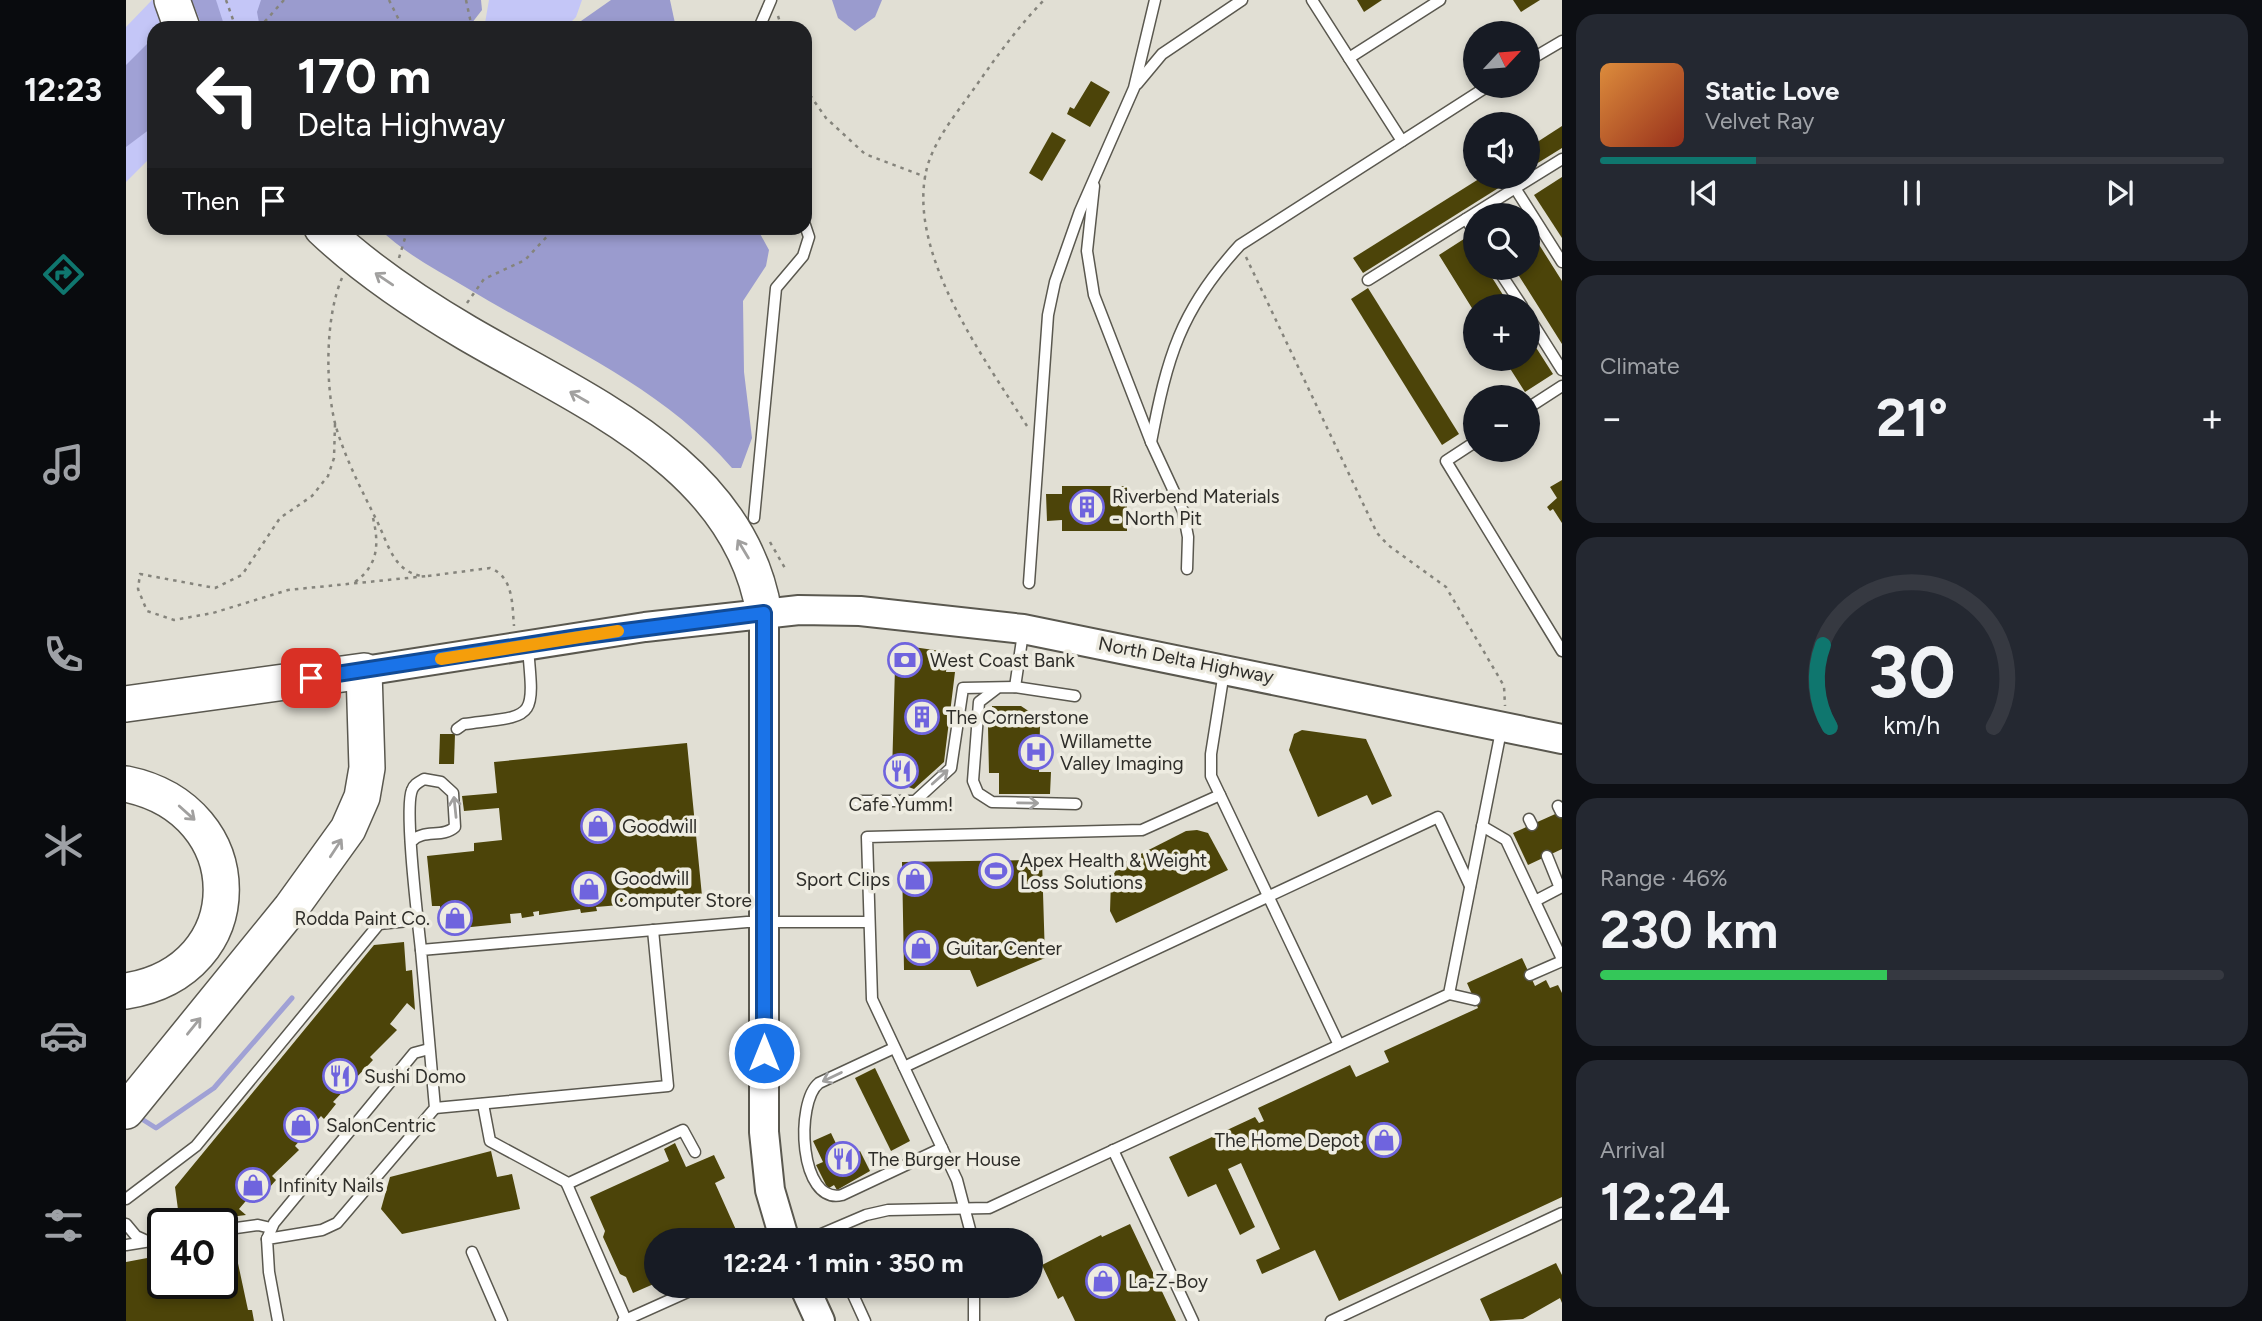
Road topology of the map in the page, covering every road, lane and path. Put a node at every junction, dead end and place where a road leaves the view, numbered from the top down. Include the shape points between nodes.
1 (172, 0) edge
2 (226, 0) edge
3 (284, 0) edge
4 (389, 0) edge
5 (466, 0) edge
6 (771, 0) edge
7 (1044, 0) edge
8 (1155, 0) edge
9 (1242, 0) edge
10 (1312, 0) edge
11 (1440, 0) edge
12 (180, 21) edge
13 (234, 21) edge
14 (265, 21) edge
15 (400, 21) edge
16 (470, 21) edge
17 (762, 21) edge
18 (1562, 41) edge
19 (1540, 54) edge
20 (1349, 58) junction
21 (1134, 88) junction
22 (812, 98) edge
23 (1469, 98) edge
24 (1402, 141) junction
25 (1562, 159) edge
26 (1540, 173) edge
27 (927, 177) junction
28 (1094, 178) junction
29 (1513, 189) edge
30 (1516, 189) edge
31 (1491, 203) edge
32 (1463, 221) edge
33 (329, 235) edge
34 (406, 235) edge
35 (548, 235) edge
36 (808, 235) edge
37 (1240, 245) junction
38 (351, 256) junction
39 (398, 260) dead end
40 (1562, 262) edge
41 (1368, 280) dead end
42 (467, 304) dead end
43 (1540, 335) edge
44 (1562, 370) edge
45 (1562, 386) edge
46 (1540, 400) edge
47 (335, 424) junction
48 (1151, 442) junction
49 (1039, 444) junction
50 (1463, 450) edge
51 (370, 508) junction
52 (754, 518) dead end
53 (1187, 569) dead end
54 (427, 576) junction
55 (1029, 583) dead end
56 (352, 584) junction
57 (764, 613) junction
58 (1023, 629) junction
59 (522, 646) junction
60 (1562, 651) edge
61 (1225, 668) junction
62 (364, 671) junction
63 (1015, 687) junction
64 (996, 689) junction
65 (1075, 696) dead end
66 (126, 704) edge
67 (1502, 727) junction
68 (457, 729) dead end
69 (1562, 739) edge
70 (126, 784) edge
71 (1220, 794) junction
72 (857, 801) dead end
73 (1076, 804) dead end
74 (1482, 826) junction
75 (412, 841) junction
76 (1547, 856) dead end
77 (1470, 886) junction
78 (1268, 896) junction
79 (1535, 901) junction
80 (418, 920) junction
81 (764, 921) junction
82 (868, 922) junction
83 (653, 930) junction
84 (421, 950) junction
85 (1562, 960) edge
86 (1530, 975) dead end
87 (126, 991) edge
88 (1449, 994) junction
89 (1475, 1000) dead end
90 (1339, 1045) junction
91 (894, 1048) junction
92 (429, 1049) junction
93 (904, 1067) junction
94 (483, 1104) junction
95 (435, 1108) junction
96 (126, 1111) edge
97 (942, 1148) junction
98 (1113, 1150) junction
99 (695, 1152) dead end
100 (567, 1184) junction
101 (127, 1200) edge
102 (964, 1208) junction
103 (1562, 1213) edge
104 (126, 1224) edge
105 (238, 1228) edge
106 (271, 1228) junction
107 (780, 1228) edge
108 (837, 1228) edge
109 (969, 1228) edge
110 (267, 1239) junction
111 (147, 1241) edge
112 (147, 1241) edge
113 (126, 1245) edge
114 (472, 1252) dead end
115 (674, 1298) edge
116 (809, 1298) edge
117 (854, 1298) edge
118 (974, 1298) edge
119 (625, 1320) edge
120 (278, 1321) edge
121 (502, 1321) edge
122 (820, 1321) edge
123 (865, 1321) edge
124 (974, 1321) edge
125 (1193, 1321) edge
126 (1331, 1321) edge

1 - 12 highway
2 - 13 path
3 - 14 path
4 - 15 path
5 - 16 path
6 - 17 lane
7 - 27 path via 1017,27 943,132
8 - 21 lane
9 - 21 lane via 1162,54
10 - 20 lane
11 - 20 lane
18 - 19 lane
20 - 24 lane
21 - 28 lane
22 - 27 path via 826,118 865,154
23 - 24 lane
24 - 37 lane
25 - 26 lane
27 - 49 path via 924,199 934,260 960,320
28 - 48 lane via 1088,269
28 - 49 lane via 1055,282 1048,315
29 - 31 lane
30 - 40 lane
32 - 41 lane
33 - 38 highway
34 - 39 path
35 - 42 path via 525,260 484,279
36 - 52 lane via 803,256 776,288
37 - 48 lane via 1188,313 1164,372
37 - 67 path via 1377,533 1446,587 1504,686
38 - 47 path via 330,318
57 -> 38 highway via 760,586 748,557 712,503 662,450 465,332
43 - 44 lane
45 - 46 lane
47 - 51 path
47 - 56 path via 328,476 312,496 280,518 242,575 215,588 140,573 138,589 147,611 174,620 288,590
48 - 53 lane via 1183,511
49 - 55 lane
50 - 60 lane via 1446,461
51 - 54 path via 401,568
51 - 56 path via 377,552 365,575
54 - 56 path
54 - 59 path via 490,568 498,571 510,588
57 - 58 street, North Delta Highway via 860,611
57 - 59 street, North Delta Highway
57 - 81 street
58 - 61 street, North Delta Highway
58 - 63 lane
59 - 62 street, North Delta Highway
59 - 68 lane via 532,693 528,710 519,718 464,724
61 - 67 street, North Delta Highway
61 - 71 lane via 1210,765
62 - 66 highway
96 -> 62 highway via 291,908 354,817 362,797 367,758
63 - 64 lane
63 - 65 lane
72 -> 64 lane via 915,801 951,768 963,688
64 -> 73 lane via 979,702 973,781 978,793 992,802
67 - 69 street, North Delta Highway
67 - 74 lane
70 -> 87 highway via 174,802 200,825 218,860 221,896 213,928 189,962 167,979
71 - 78 lane
71 - 82 lane via 1142,830 867,837
74 - 77 lane
74 - 79 lane via 1506,840
75 -> 75 lane via 456,827 453,793 444,784 427,779 413,787
75 - 80 lane
76 - 79 lane via 1560,888
77 - 78 lane via 1438,817
77 - 88 lane
78 - 90 lane
78 - 93 lane
79 - 85 lane
80 - 84 lane
80 - 101 lane via 379,924 196,1146
81 - 82 lane
81 - 83 lane
81 - 107 street via 765,1158
82 - 91 lane via 872,999
83 - 84 lane
83 - 94 lane via 668,1086
84 - 92 lane
85 - 86 lane
88 - 89 lane
88 - 90 lane
90 - 98 lane
91 - 93 lane
91 -> 97 lane via 819,1083 811,1092 805,1110 812,1179 822,1194 836,1196
92 - 95 lane
92 - 106 lane via 414,1053
93 - 97 lane
94 - 95 lane
94 - 100 lane via 490,1141
95 - 110 lane via 337,1223
97 - 102 lane
98 - 102 lane via 992,1207
98 - 125 lane
99 - 100 lane via 683,1130
100 - 119 lane
102 - 108 lane via 876,1212
102 - 109 lane
103 - 126 lane
104 - 111 lane
105 - 106 lane
106 - 110 lane
110 - 120 lane
112 - 113 lane
114 - 121 lane
115 - 119 lane
116 - 122 street
117 - 123 lane
118 - 124 lane

